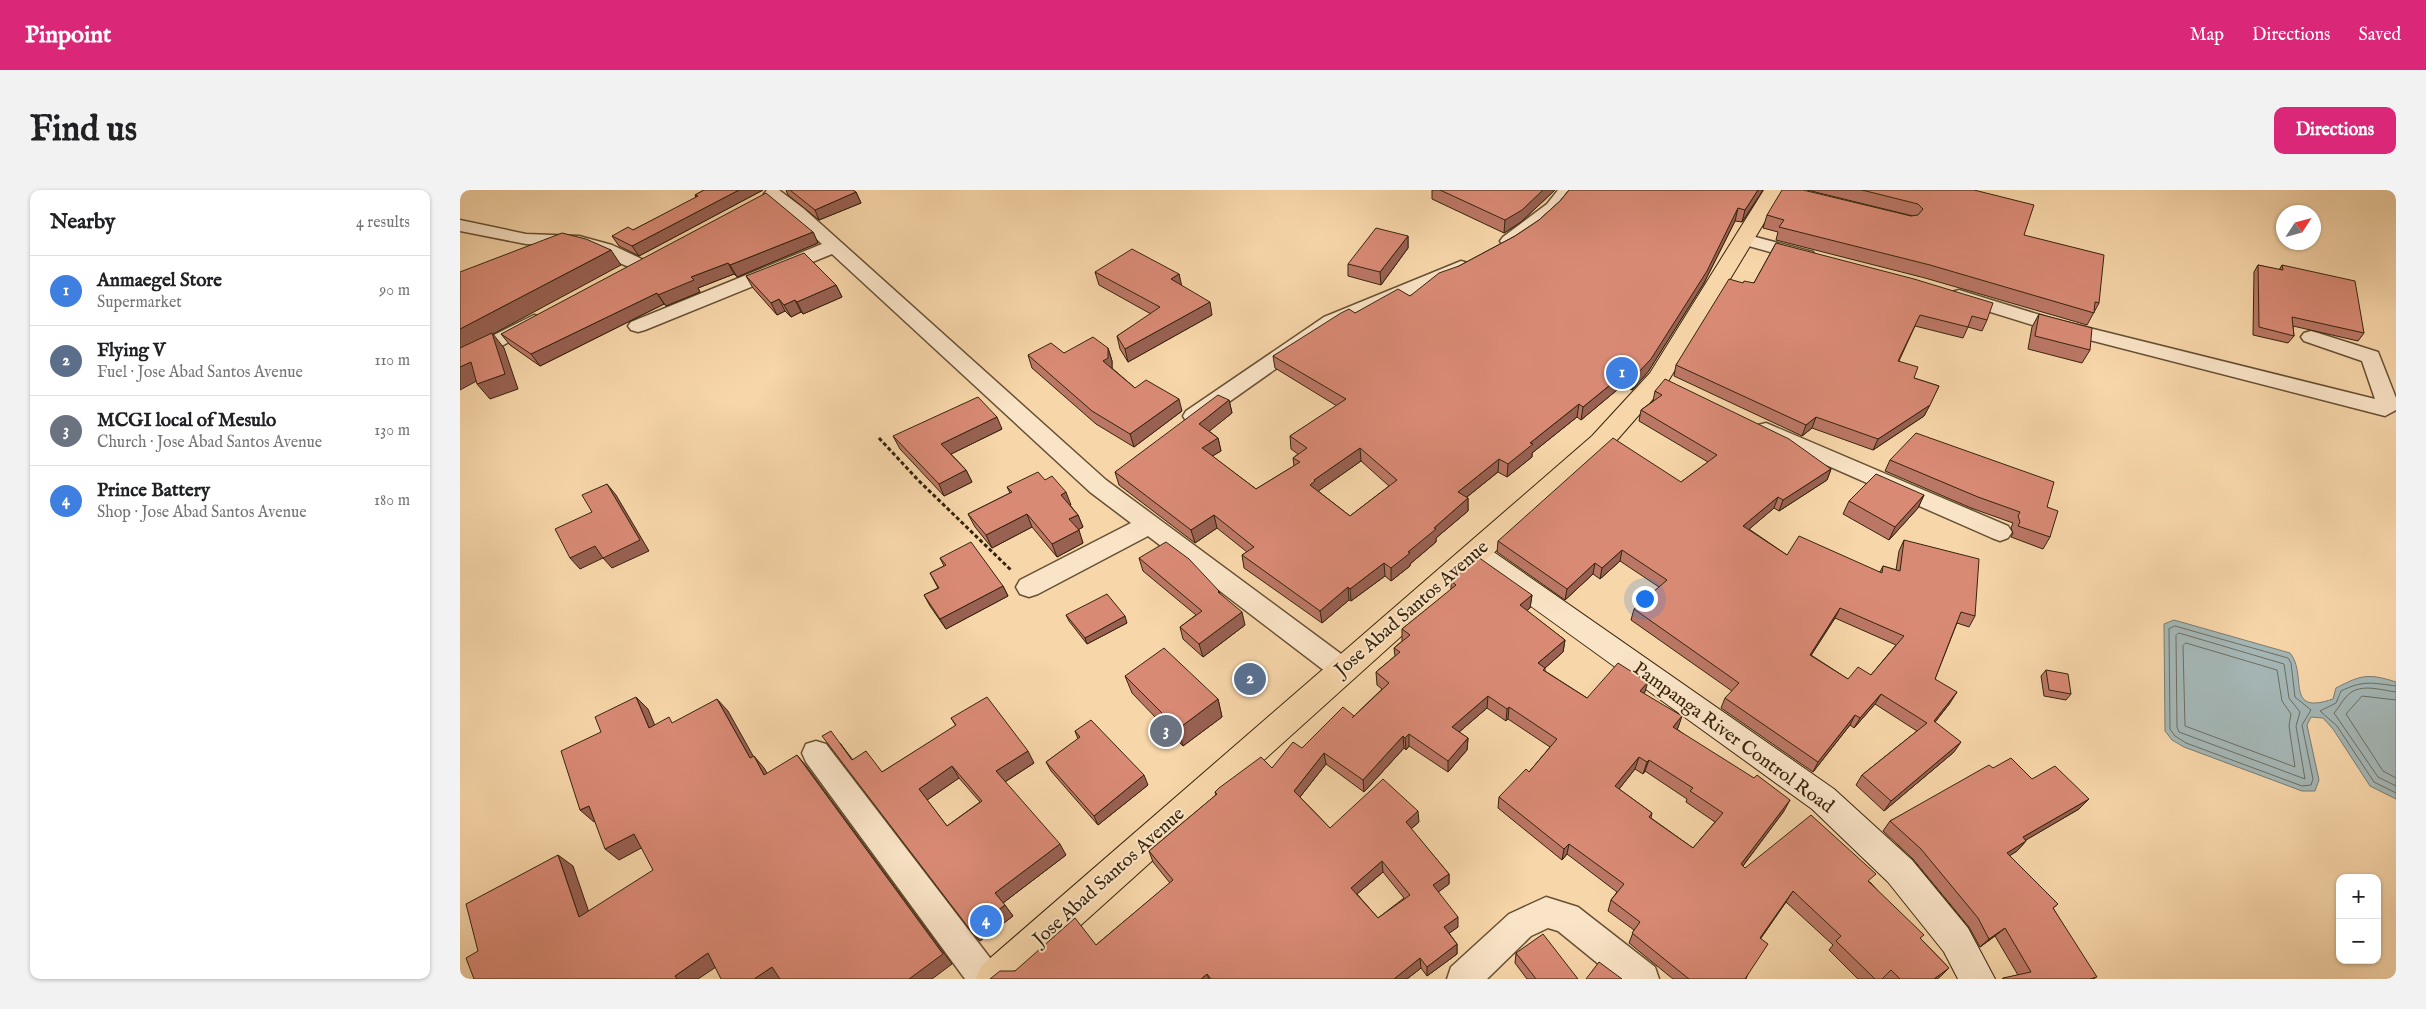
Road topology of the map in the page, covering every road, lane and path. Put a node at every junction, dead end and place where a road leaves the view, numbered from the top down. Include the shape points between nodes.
1 (1567, 190) edge
2 (1780, 191) edge
3 (770, 195) edge
4 (460, 225) edge
5 (1744, 239) junction
6 (834, 246) junction
7 (655, 256) edge
8 (1821, 260) edge
9 (639, 265) junction
10 (621, 274) edge
11 (1943, 292) edge
12 (553, 311) edge
13 (638, 326) dead end
14 (2311, 337) dead end
15 (460, 361) edge
16 (1750, 422) edge
17 (1178, 428) edge
18 (879, 438) dead end
19 (1150, 524) junction
20 (2000, 532) dead end
21 (1476, 553) junction
22 (1029, 587) joint
23 (1343, 670) junction
24 (816, 753) dead end
25 (984, 979) edge
26 (994, 979) edge
27 (1462, 979) edge
28 (1643, 979) edge
29 (1977, 979) edge

1 - 17 street via 1553,208 1524,232 1486,255 1331,321
2 - 5 highway, Jose Abad Santos Avenue
3 - 6 street via 797,212
4 - 9 street via 526,238 579,241
5 - 8 street
5 - 21 highway, Jose Abad Santos Avenue via 1666,381
6 - 13 street
6 - 19 street via 1106,480
7 - 9 street
9 - 10 street
11 - 14 street via 2046,323 2385,410 2388,406 2371,357
12 - 15 street
16 - 20 street
18 - 22 path
19 - 22 street
19 - 23 street
21 - 23 highway, Jose Abad Santos Avenue
21 - 29 main road, Pampanga River Control Road via 1822,799 1900,871 1956,940
23 - 26 highway, Jose Abad Santos Avenue
24 - 25 street
27 - 28 street via 1520,925 1546,912 1567,918

